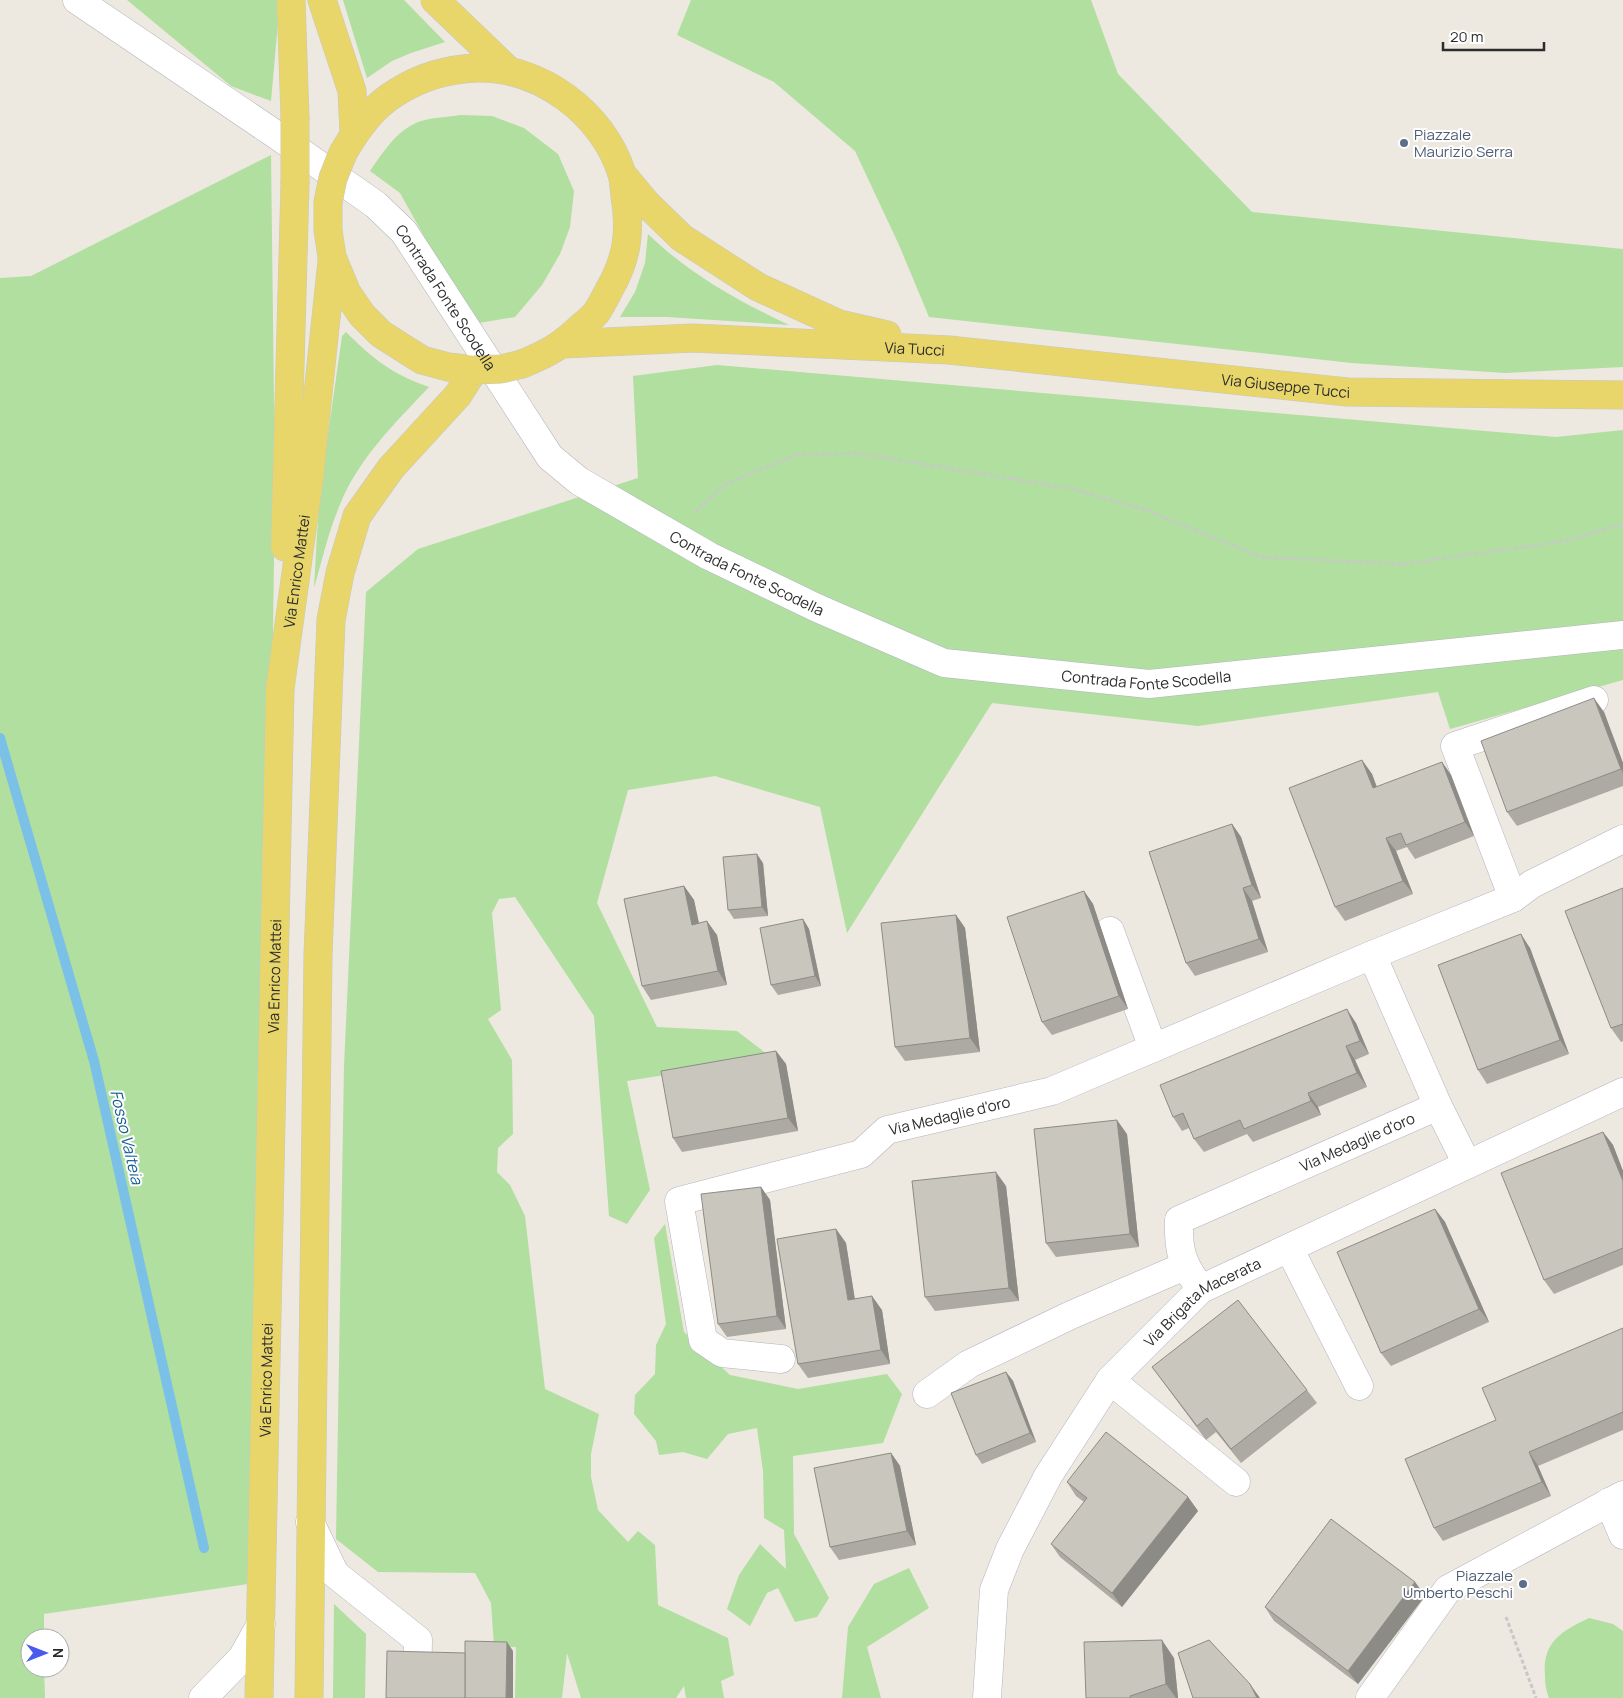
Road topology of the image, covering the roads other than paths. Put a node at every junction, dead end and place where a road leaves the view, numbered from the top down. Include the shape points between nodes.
1 (77, 0) edge
2 (290, 0) edge
3 (322, 0) edge
4 (435, 0) edge
5 (508, 71) junction
6 (349, 143) junction
7 (622, 174) junction
8 (332, 257) junction
9 (563, 344) junction
10 (949, 350) junction
11 (474, 370) junction
12 (1623, 395) edge
13 (1623, 635) edge
14 (280, 689) junction
15 (1594, 700) edge
16 (1623, 839) edge
17 (1513, 898) junction
18 (1110, 932) dead end
19 (1372, 955) junction
20 (1153, 1048) junction
21 (1623, 1092) edge
22 (1438, 1106) junction
23 (1467, 1164) junction
24 (1289, 1248) junction
25 (1185, 1266) junction
26 (1201, 1289) junction
27 (781, 1359) dead end
28 (1110, 1380) junction
29 (1359, 1386) dead end
30 (927, 1394) dead end
31 (1236, 1482) dead end
32 (1616, 1498) edge
33 (310, 1522) junction
34 (1623, 1535) edge
35 (261, 1624) junction
36 (203, 1698) edge
37 (259, 1698) edge
38 (308, 1698) edge
39 (416, 1698) edge
40 (987, 1698) edge
41 (1370, 1698) edge

1 - 13 street, Contrada Fonte Scodella via 275,134 391,218 404,232 550,457 579,481 709,556 944,664 1149,684
2 - 14 main road, bridge via 295,184
3 - 6 main road via 352,92
4 - 5 main road
5 - 6 main road via 477,68 445,72 419,80 373,111
5 - 7 main road via 539,81 566,96 589,117 608,143
6 - 8 main road, bridge via 333,178 328,202
7 - 9 main road via 629,220 619,274 595,315
7 - 10 main road, Via Tucci via 682,238 758,287 839,324
8 - 11 main road via 346,293 381,334 422,360
8 - 14 main road, Via Enrico Mattei via 309,479
9 - 10 main road, Via Tucci via 693,338
9 - 11 main road, bridge via 522,364
10 - 12 main road, Via Giuseppe Tucci via 1347,392
11 - 33 main road via 458,395 391,468 357,516 340,573 331,620 318,955
14 - 35 main road, Via Enrico Mattei
15 - 17 street via 1455,746
16 - 17 street, Via Medaglie d'oro via 1532,884
17 - 19 street, Via Medaglie d'oro
18 - 20 street
19 - 20 street, Via Medaglie d'oro
19 - 22 street
20 - 27 street, Via Medaglie d'oro via 1052,1092 887,1130 861,1154 679,1201 703,1340 722,1353
21 - 23 street, Via Brigata Macerata
22 - 23 street
22 - 25 street, Via Medaglie d'oro via 1179,1220 1178,1242
23 - 24 street, Via Brigata Macerata
24 - 26 street, Via Brigata Macerata
24 - 29 street
25 - 26 street, Via Medaglie d'oro
25 - 30 street via 969,1364
26 - 28 street, Via Brigata Macerata
28 - 31 street
28 - 40 street, Via Brigata Macerata via 1048,1476 1010,1549 994,1590
32 - 34 street
32 - 41 street via 1448,1589
33 - 38 main road
33 - 39 street via 335,1574 418,1640
35 - 36 street via 242,1658
35 - 37 main road, Via Enrico Mattei

